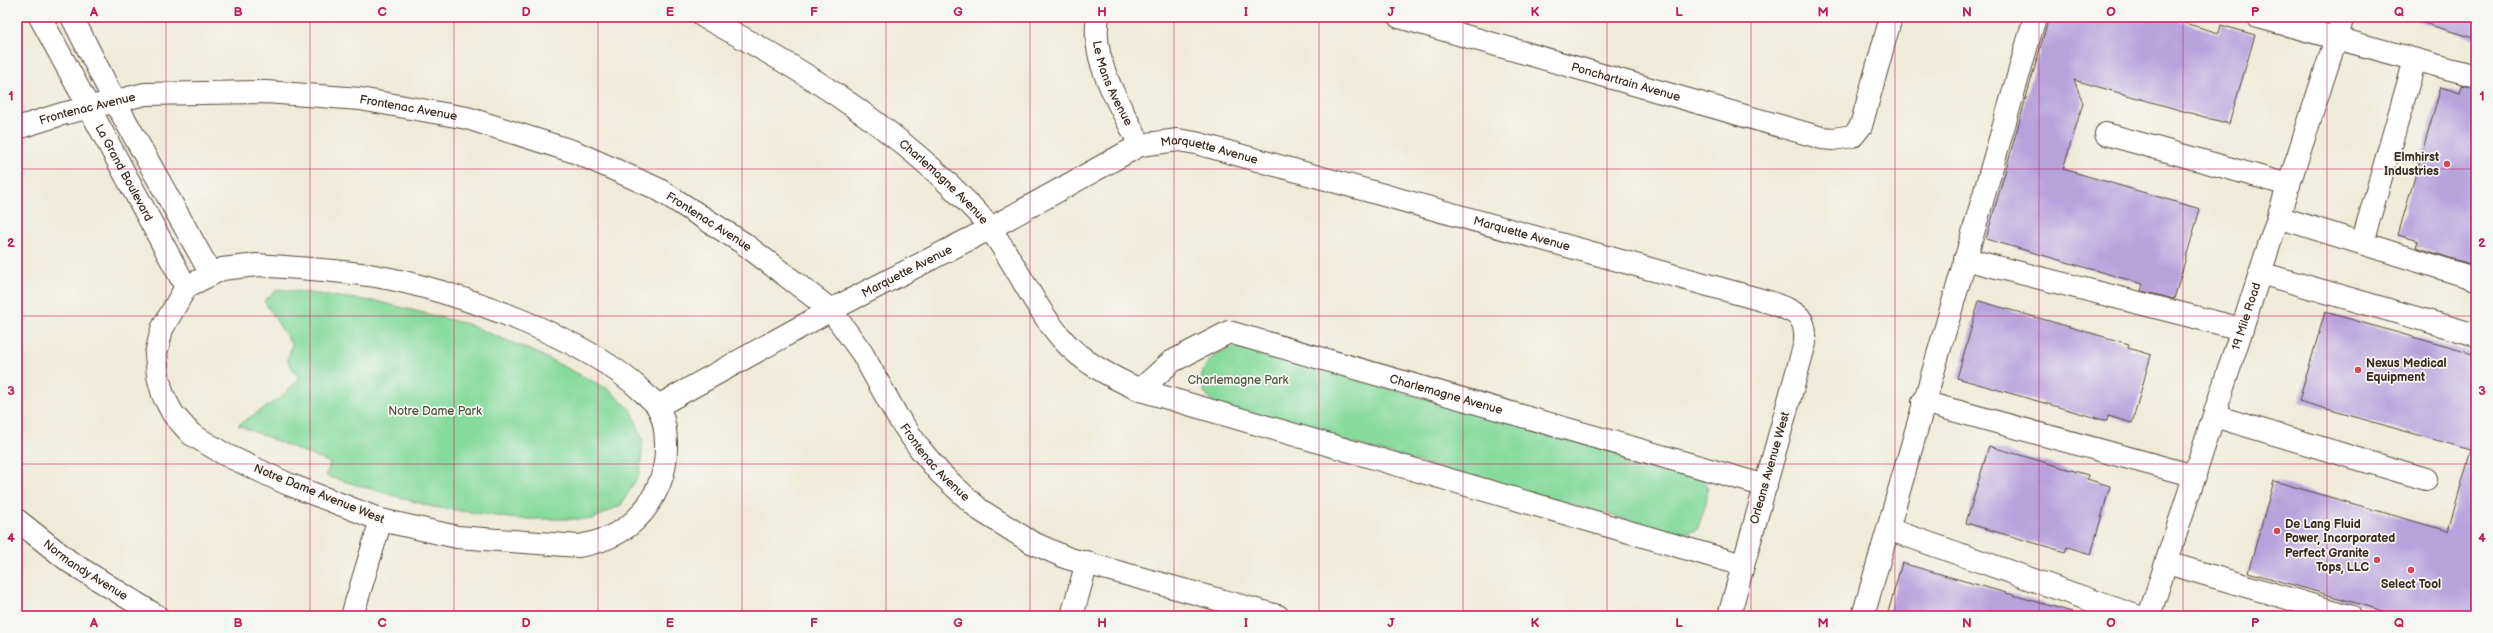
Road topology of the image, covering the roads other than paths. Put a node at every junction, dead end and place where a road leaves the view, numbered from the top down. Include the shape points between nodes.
1 (40, 17) edge
2 (72, 17) edge
3 (704, 17) edge
4 (1098, 17) edge
5 (1399, 17) edge
6 (1891, 17) edge
7 (2035, 17) edge
8 (2258, 17) edge
9 (2343, 17) edge
10 (2336, 38) junction
11 (2415, 60) junction
12 (2476, 76) edge
13 (114, 100) junction
14 (87, 107) junction
15 (17, 128) edge
16 (2106, 134) dead end
17 (1140, 145) junction
18 (2289, 185) junction
19 (2278, 217) junction
20 (991, 228) junction
21 (2362, 243) junction
22 (1965, 259) junction
23 (2260, 273) junction
24 (211, 274) junction
25 (2476, 279) edge
26 (186, 287) junction
27 (831, 310) junction
28 (1803, 319) joint
29 (2242, 329) junction
30 (2476, 335) edge
31 (1140, 390) junction
32 (1924, 402) junction
33 (658, 406) junction
34 (2214, 416) junction
35 (2195, 476) junction
36 (2426, 479) dead end
37 (1766, 486) junction
38 (17, 520) edge
39 (381, 520) junction
40 (1888, 529) junction
41 (1087, 562) junction
42 (2167, 563) junction
43 (1743, 566) junction
44 (157, 616) edge
45 (352, 616) edge
46 (1072, 616) edge
47 (1278, 616) edge
48 (1729, 616) edge
49 (1863, 616) edge
50 (2136, 616) edge
51 (2150, 616) edge
52 (2349, 616) edge

1 - 14 street, La Grand Boulevard
2 - 13 street
3 - 20 street, Charlemagne Avenue via 758,46 842,98 930,169
4 - 17 street, Le Mans Avenue via 1098,44 1102,63 1110,86
5 - 6 street, Ponchartrain Avenue via 1822,138 1834,139 1853,136 1861,126
7 - 22 street
8 - 10 street
9 - 10 street, 19 Mile Road
10 - 11 street
10 - 18 street, 19 Mile Road
11 - 12 street
11 - 21 street
13 - 14 street, Frontenac Avenue
13 - 24 street
13 - 27 street, Frontenac Avenue via 145,94 211,91 320,95 360,99 466,118 575,152 658,189 743,243
14 - 15 street, Frontenac Avenue
14 - 26 street, La Grand Boulevard
16 - 18 street
17 - 20 street, Marquette Avenue
17 - 28 street, Marquette Avenue via 1178,140 1196,143 1769,302 1794,312
18 - 19 street, 19 Mile Road
19 - 21 street
19 - 23 street, 19 Mile Road
20 - 27 street, Marquette Avenue
20 - 31 street, Charlemagne Avenue via 1042,312 1062,339 1084,359 1108,375
21 - 25 street
22 - 29 street
22 - 32 street
23 - 29 street, 19 Mile Road
23 - 30 street
24 - 26 street
24 - 33 street via 222,269 257,266 359,274 404,282 478,305 560,339 600,359 633,382
26 - 39 street, Notre Dame Avenue West via 162,329 156,354 163,395 173,414 191,434 226,456 288,484
27 - 33 street, Marquette Avenue
27 - 41 street, Frontenac Avenue via 862,353 897,416 940,473 986,514 1031,542 1067,558
28 - 37 street, Orleans Avenue West via 1806,329 1805,343
29 - 34 street, 19 Mile Road
31 - 37 street, Charlemagne Avenue via 1171,362 1229,332
31 - 43 street, Charlemagne Avenue
32 - 35 street
32 - 40 street
33 - 39 street, Notre Dame Avenue West via 666,448 661,479 640,517 627,529 612,537 579,546 515,543 457,537
34 - 35 street, 19 Mile Road
34 - 36 street
35 - 42 street, 19 Mile Road
37 - 43 street, Orleans Avenue West
38 - 44 street, Normandy Avenue via 70,562
39 - 45 street
40 - 49 street
40 - 50 street
41 - 46 street
41 - 47 street, Frontenac Avenue
42 - 51 street, 19 Mile Road
42 - 52 street
43 - 48 street, Orleans Avenue West

